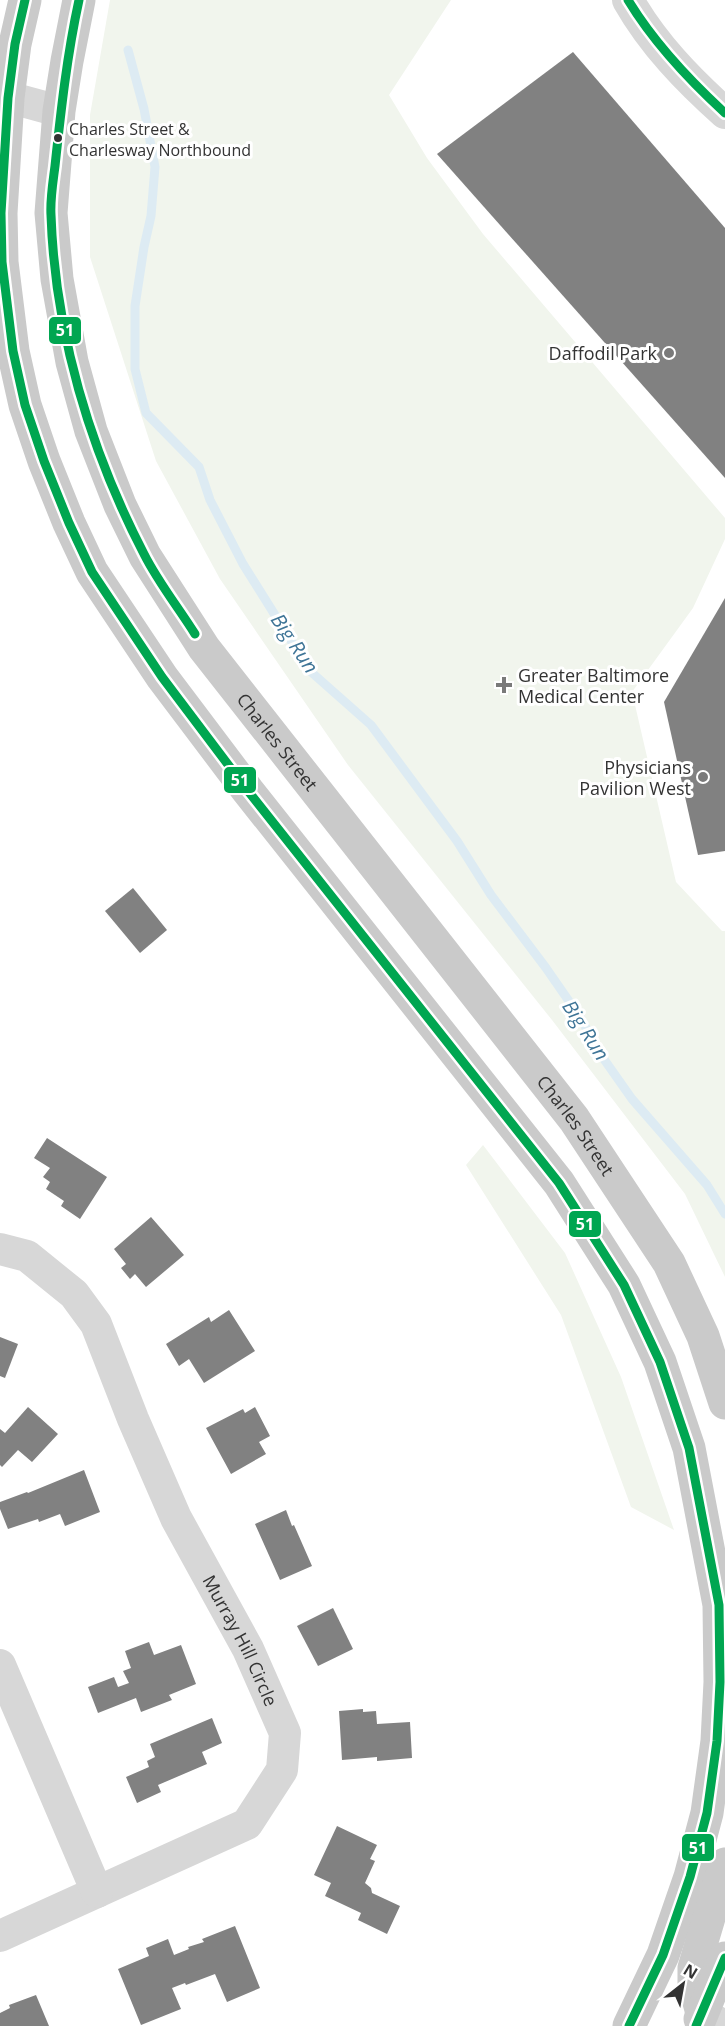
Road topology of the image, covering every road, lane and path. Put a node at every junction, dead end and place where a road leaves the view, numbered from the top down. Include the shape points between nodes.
1 (25, 0) edge
2 (79, 0) edge
3 (628, 0) edge
4 (4, 96) edge
5 (59, 111) junction
6 (725, 113) edge
7 (0, 1249) edge
8 (725, 1403) edge
9 (0, 1665) edge
10 (722, 1689) edge
11 (725, 1864) edge
12 (97, 1892) junction
13 (0, 1936) edge
14 (725, 1958) edge
15 (700, 2023) edge
16 (629, 2026) edge

1 - 4 main road
2 - 5 main road, Charles Street
3 - 6 street via 672,61
4 - 5 street
4 - 10 main road via 2,262 13,351 29,416 69,523 92,572 162,677 559,1183 624,1285 660,1362 689,1448 719,1605
5 - 8 main road, Charles Street via 51,213 57,279 72,362 91,431 145,556 204,648 574,1119 669,1263 703,1336
7 - 12 street, Murray Hill Circle via 27,1256 74,1294 96,1324 176,1518 248,1648 285,1733 282,1770 247,1824
9 - 12 street
10 - 16 main road via 713,1776 699,1849 663,1955
11 - 15 main road via 694,1968
12 - 13 street, Murray Hill Circle
14 - 15 main road

